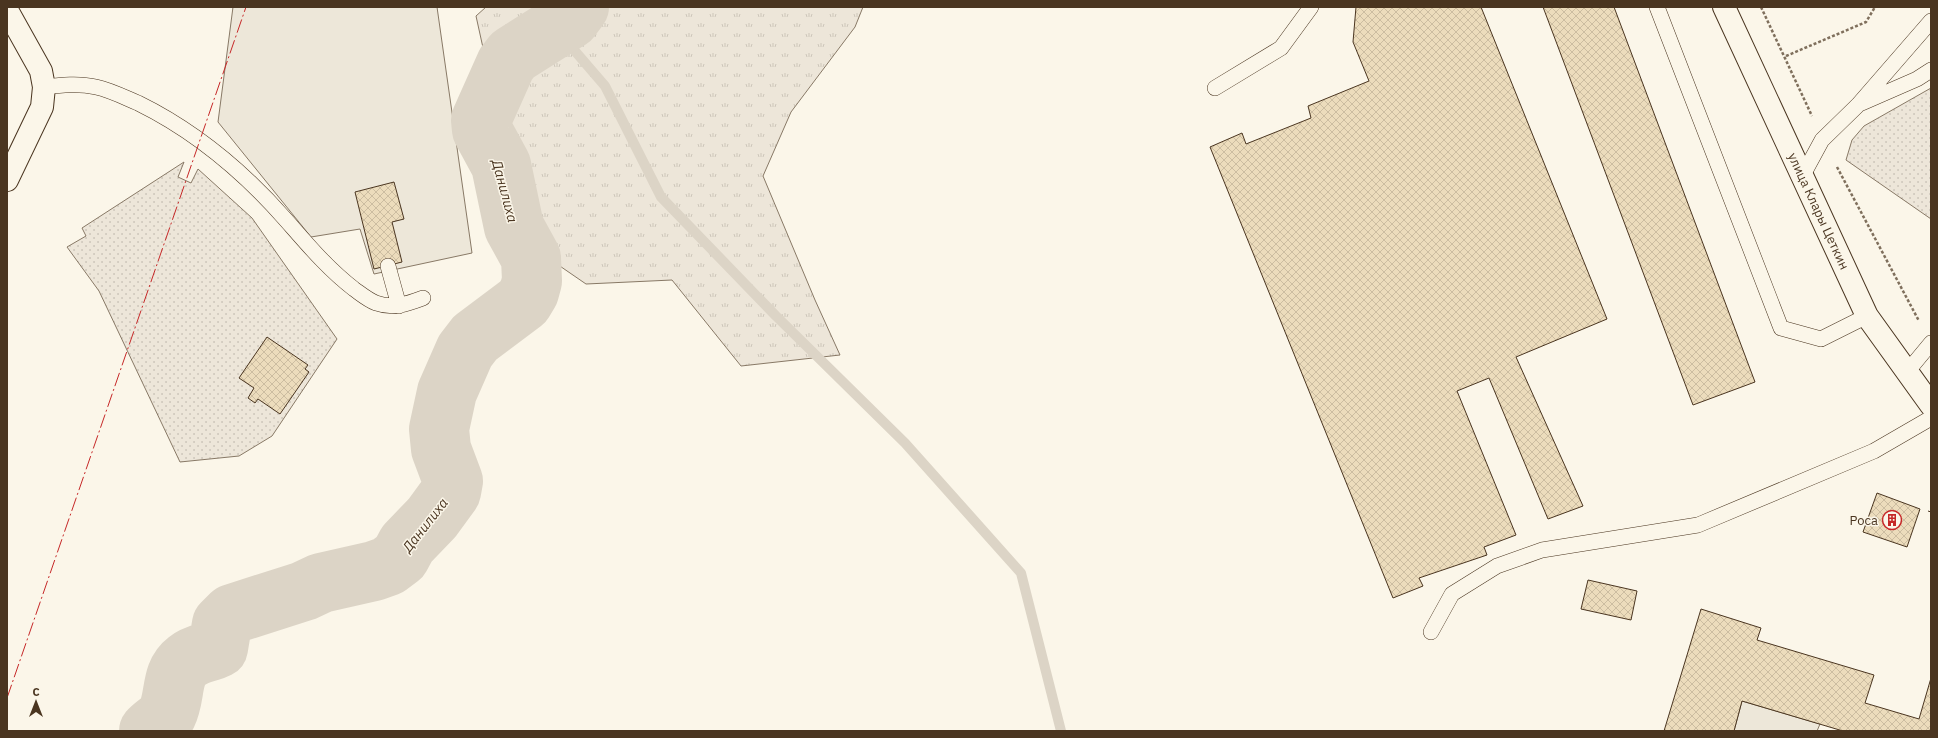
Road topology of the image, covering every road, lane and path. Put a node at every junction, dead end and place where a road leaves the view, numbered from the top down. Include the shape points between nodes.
1 (1311, 7) edge
2 (1657, 7) edge
3 (1724, 7) edge
4 (1762, 7) edge
5 (1875, 7) edge
6 (7, 10) edge
7 (1931, 22) edge
8 (1786, 56) junction
9 (1931, 70) edge
10 (44, 87) junction
11 (1215, 88) dead end
12 (1858, 105) junction
13 (1822, 140) junction
14 (1803, 176) junction
15 (7, 180) edge
16 (388, 266) dead end
17 (423, 298) dead end
18 (399, 306) junction
19 (1868, 316) junction
20 (1920, 322) dead end
21 (1931, 343) edge
22 (1907, 372) junction
23 (1931, 405) edge
24 (1931, 418) edge
25 (1431, 632) dead end

1 - 11 lane via 1281,48
2 - 19 lane via 1781,328 1821,339
3 - 14 street, улица Клары Цеткин
4 - 8 path
5 - 8 path via 1866,22
6 - 10 street via 41,71
7 - 12 lane
8 - 13 path
9 - 12 lane via 1917,79
10 - 15 street via 42,107
10 - 18 lane via 71,84 95,86 162,115 213,150 249,181 320,260 339,277 375,303
12 - 13 lane
13 - 14 lane
13 - 20 path
14 - 19 street, улица Клары Цеткин
16 - 18 lane
17 - 18 lane
19 - 22 street, улица Клары Цеткин
21 - 22 lane
22 - 23 street, улица Клары Цеткин
24 - 25 lane via 1874,451 1698,525 1542,550 1497,566 1452,594

